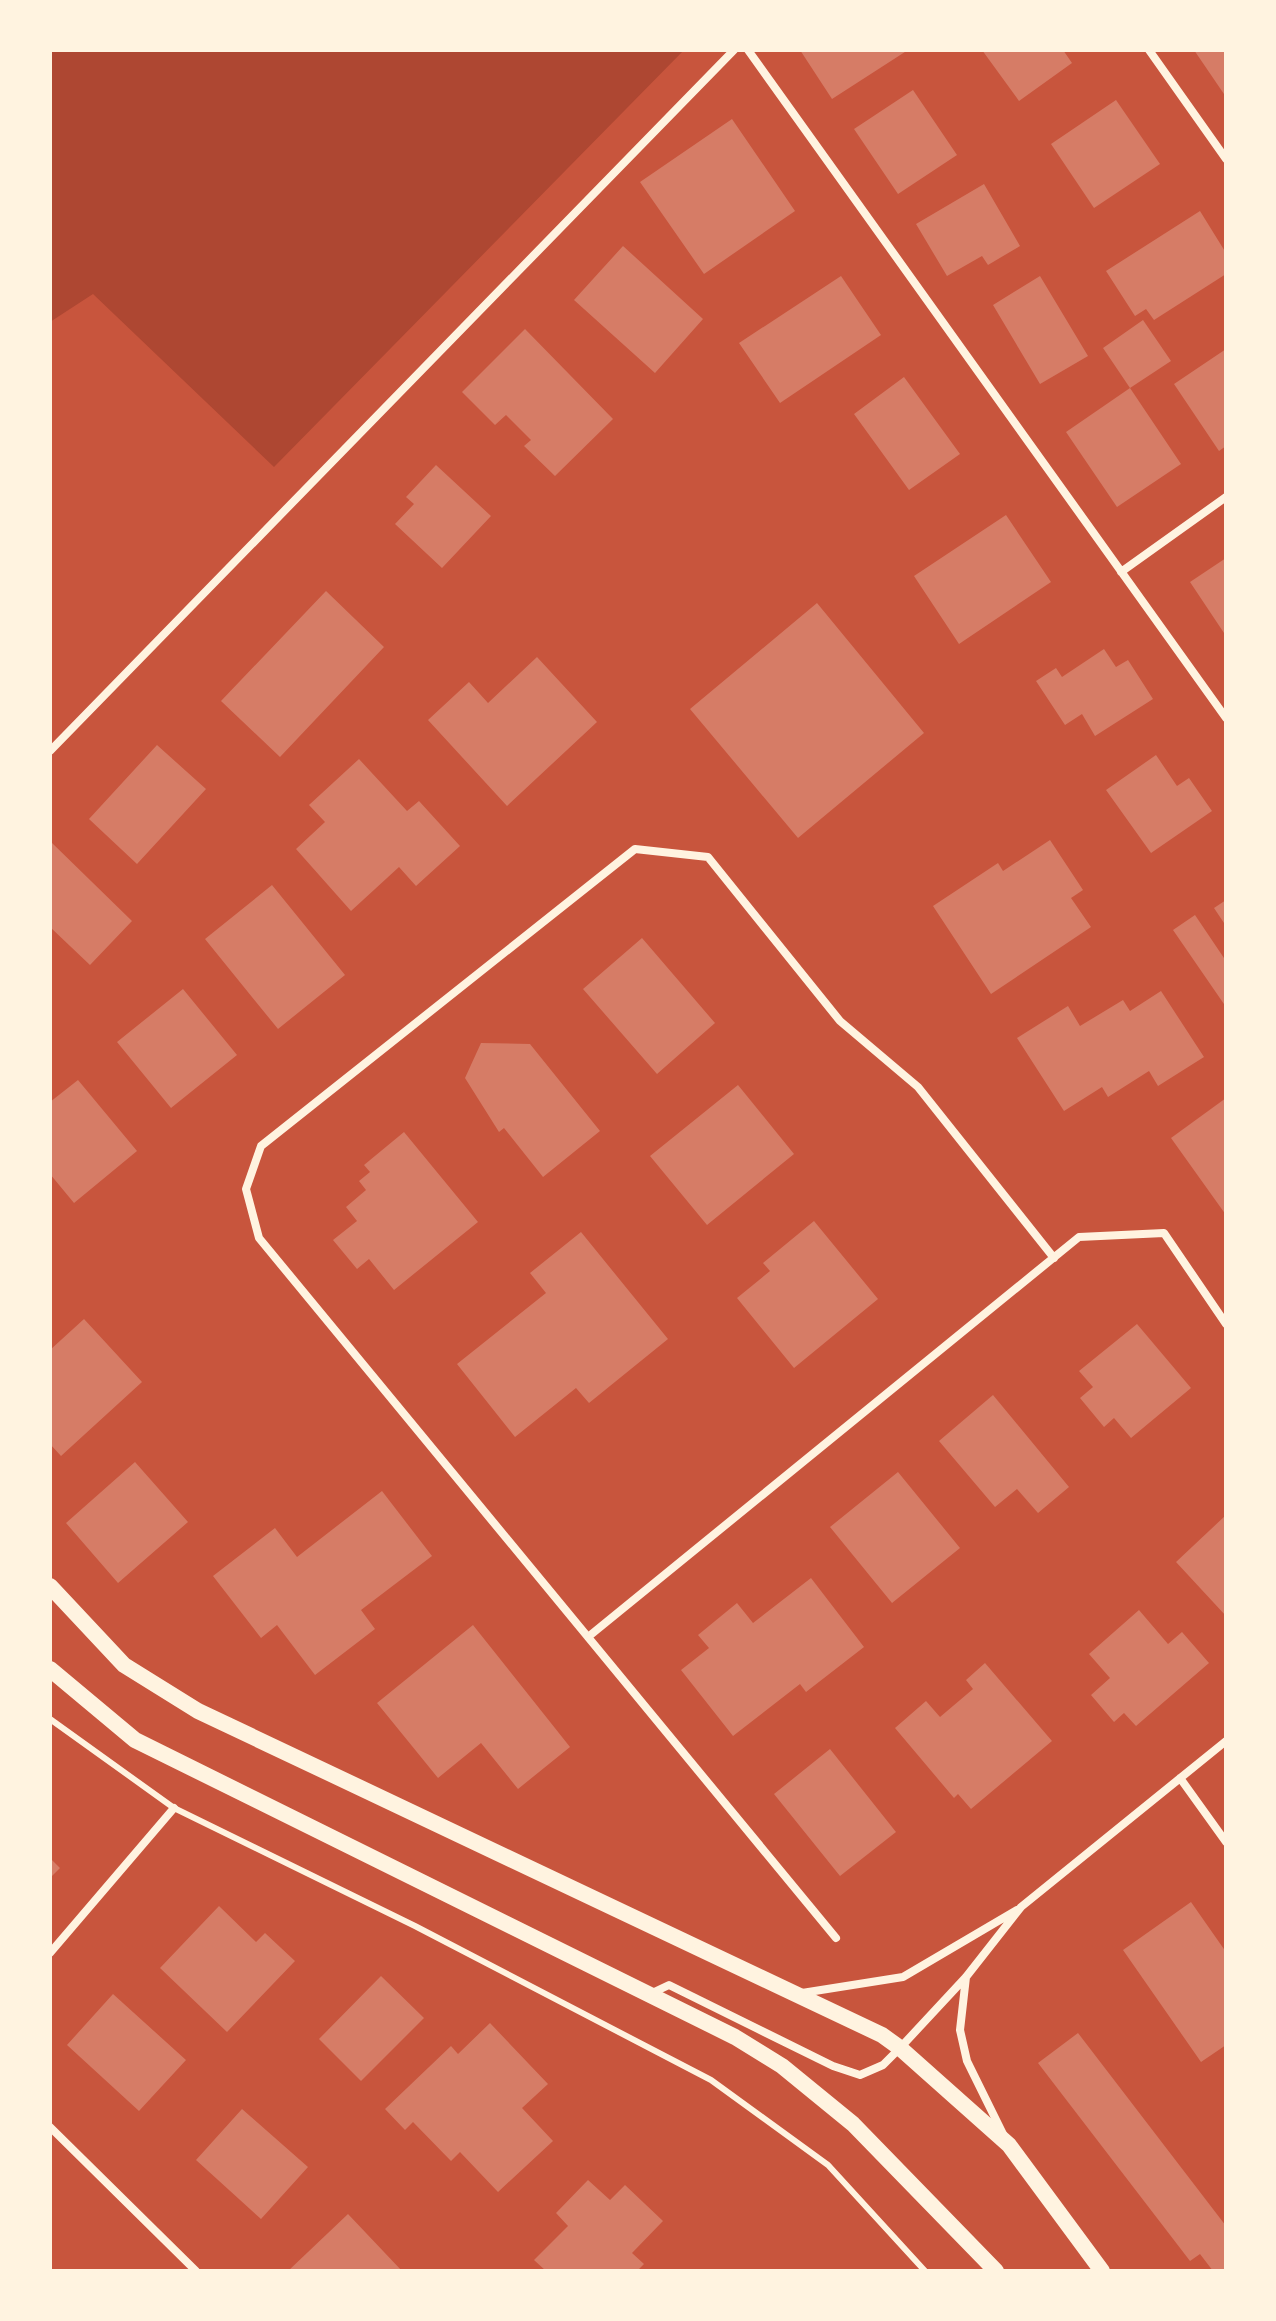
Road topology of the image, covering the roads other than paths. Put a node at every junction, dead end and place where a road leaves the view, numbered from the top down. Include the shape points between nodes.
1 (734, 50) edge
2 (748, 50) edge
3 (1149, 50) edge
4 (1226, 159) edge
5 (1226, 497) edge
6 (1121, 572) junction
7 (1226, 718) edge
8 (50, 751) edge
9 (1054, 1258) junction
10 (1226, 1324) edge
11 (50, 1586) edge
12 (588, 1637) junction
13 (50, 1669) edge
14 (50, 1719) edge
15 (1226, 1741) edge
16 (1180, 1778) junction
17 (174, 1808) junction
18 (1226, 1842) edge
19 (1021, 1907) junction
20 (836, 1938) dead end
21 (50, 1953) edge
22 (966, 1977) junction
23 (650, 1994) junction
24 (796, 1994) junction
25 (900, 2048) junction
26 (50, 2127) edge
27 (1009, 2145) junction
28 (196, 2271) edge
29 (925, 2271) edge
30 (996, 2271) edge
31 (1102, 2271) edge

1 - 8 street
2 - 6 street
3 - 4 street
5 - 6 street
6 - 7 street
9 - 10 street via 1079,1237 1164,1233
9 - 12 street
9 - 12 street via 918,1087 840,1021 708,857 635,849 261,1146 246,1189 259,1238
11 - 24 main road via 124,1665 198,1711
12 - 20 street
13 - 23 main road via 135,1740
14 - 17 lane
15 - 16 street
16 - 18 street
16 - 19 street
17 - 21 street
17 - 29 lane via 711,2080 828,2165
19 - 22 street
19 - 24 street via 903,1977
22 - 25 street
22 - 27 street via 960,2030 967,2061
23 - 25 street via 669,1985 860,2075 883,2065
23 - 30 main road via 782,2066 853,2124
24 - 25 main road
25 - 27 main road
26 - 28 street
27 - 31 main road

